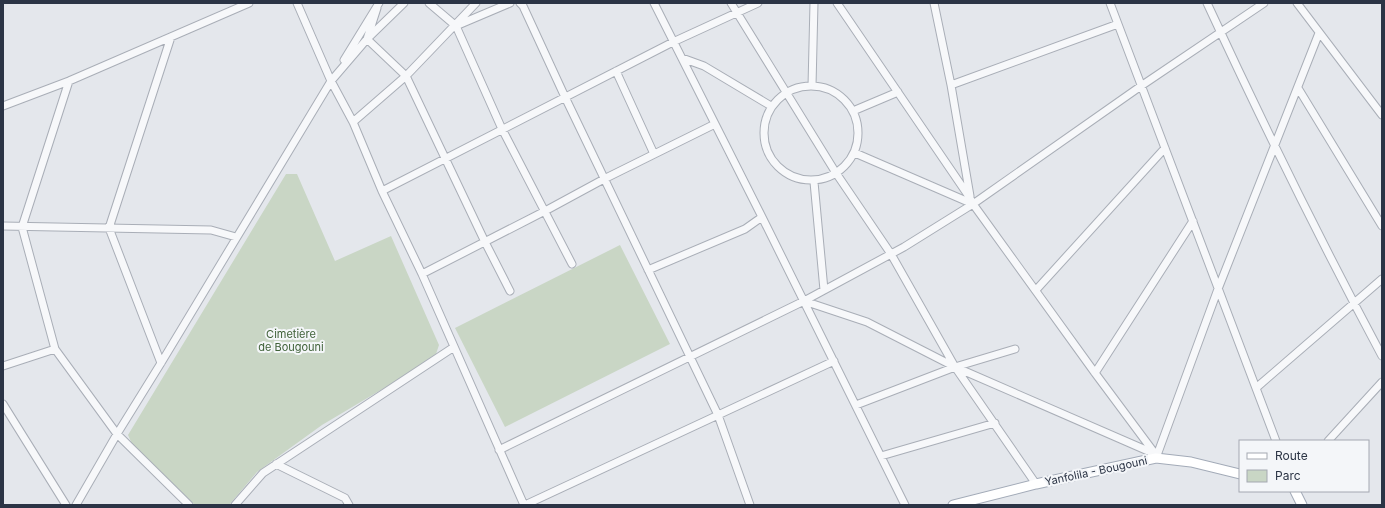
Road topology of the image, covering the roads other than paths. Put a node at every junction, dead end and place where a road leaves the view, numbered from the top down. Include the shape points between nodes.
1 (249, 3) edge
2 (297, 3) edge
3 (404, 3) edge
4 (429, 3) edge
5 (476, 3) edge
6 (510, 3) edge
7 (520, 3) edge
8 (654, 3) edge
9 (731, 3) edge
10 (758, 3) edge
11 (814, 3) edge
12 (837, 3) edge
13 (934, 3) edge
14 (1110, 3) edge
15 (1207, 3) edge
16 (1264, 3) edge
17 (1296, 3) edge
18 (378, 5) edge
19 (737, 13) junction
20 (1118, 24) junction
21 (456, 26) junction
22 (1220, 33) junction
23 (1319, 33) junction
24 (171, 37) junction
25 (367, 39) junction
26 (673, 42) junction
27 (682, 58) junction
28 (616, 71) junction
29 (406, 76) junction
30 (69, 81) junction
31 (331, 81) junction
32 (951, 85) junction
33 (812, 86) junction
34 (1141, 86) junction
35 (1298, 88) junction
36 (898, 92) junction
37 (788, 93) junction
38 (565, 97) junction
39 (3, 106) edge
40 (771, 106) junction
41 (853, 111) junction
42 (1382, 115) edge
43 (353, 122) junction
44 (715, 124) junction
45 (502, 129) junction
46 (1274, 147) junction
47 (1165, 148) junction
48 (855, 152) junction
49 (654, 154) junction
50 (446, 158) junction
51 (836, 173) junction
52 (604, 179) junction
53 (814, 182) junction
54 (382, 191) junction
55 (972, 201) junction
56 (545, 211) junction
57 (762, 217) junction
58 (1192, 221) junction
59 (3, 226) edge
60 (1382, 226) edge
61 (22, 227) junction
62 (109, 228) junction
63 (236, 237) junction
64 (485, 242) junction
65 (891, 254) junction
66 (572, 264) dead end
67 (648, 270) junction
68 (422, 274) junction
69 (1382, 279) edge
70 (1218, 289) junction
71 (510, 290) dead end
72 (824, 290) junction
73 (1036, 290) junction
74 (804, 301) junction
75 (1354, 304) junction
76 (454, 347) junction
77 (55, 349) junction
78 (1015, 349) dead end
79 (1382, 356) edge
80 (689, 357) junction
81 (834, 361) junction
82 (161, 363) junction
83 (3, 366) edge
84 (955, 367) junction
85 (1095, 373) junction
86 (1382, 382) edge
87 (1256, 388) junction
88 (3, 404) edge
89 (856, 404) junction
90 (718, 415) junction
91 (995, 423) junction
92 (117, 434) junction
93 (1276, 440) edge
94 (1329, 440) edge
95 (500, 450) junction
96 (881, 456) junction
97 (1156, 456) junction
98 (276, 464) junction
99 (1239, 474) edge
100 (1036, 484) junction
101 (1296, 492) edge
102 (66, 505) edge
103 (76, 505) edge
104 (189, 505) edge
105 (235, 505) edge
106 (349, 505) edge
107 (525, 505) edge
108 (750, 505) edge
109 (906, 505) edge
110 (953, 505) edge
111 (1302, 505) edge

1 - 24 street
2 - 31 street
3 - 25 street
4 - 21 street
5 - 21 street
6 - 21 street
7 - 38 street
8 - 26 street
9 - 19 street
10 - 19 street
11 - 33 street
12 - 36 street
13 - 32 street
14 - 20 street
15 - 22 street
16 - 22 street
17 - 23 street
18 - 25 street
18 - 31 street
19 - 26 street
19 - 37 street
20 - 32 street
20 - 34 street
21 - 29 street
21 - 45 street
22 - 34 street
22 - 46 street
23 - 35 street
23 - 42 street
24 - 30 street
24 - 62 street
25 - 29 street
25 - 31 street
26 - 27 street
26 - 28 street
27 - 40 street via 704,66
27 - 44 street
28 - 38 street
28 - 49 street
29 - 43 street
29 - 50 street
30 - 39 street
30 - 61 street
31 - 43 street
31 - 63 street
32 - 55 street
33 - 37 street via 801,87
33 - 41 street via 832,90 847,101
34 - 47 street
34 - 55 street
35 - 46 street
35 - 60 street
36 - 41 street
36 - 55 street
37 - 40 street
37 - 51 street
38 - 45 street
38 - 52 street
40 - 53 street via 766,118 764,136 770,158 785,174 799,180
41 - 48 street via 858,124
43 - 54 street
44 - 49 street
44 - 57 street
45 - 50 street
45 - 56 street
46 - 70 street
46 - 75 street
47 - 58 street
47 - 73 street
48 - 51 street via 846,166
48 - 55 street
49 - 52 street
50 - 54 street
50 - 64 street
51 - 53 street
51 - 65 street
52 - 56 street
52 - 67 street
53 - 72 street
54 - 68 street
55 - 65 street
55 - 73 street
56 - 64 street
56 - 66 street
57 - 67 street via 745,229
57 - 74 street
58 - 70 street
58 - 85 street
59 - 61 street
61 - 62 street
61 - 77 street
62 - 63 street via 211,230
62 - 82 street
63 - 82 street
64 - 68 street
64 - 71 street
65 - 72 street
65 - 84 street
67 - 80 street
68 - 76 street
69 - 75 street
70 - 87 street
70 - 97 street
72 - 74 street
73 - 85 street
74 - 80 street
74 - 81 street
74 - 84 street via 867,322
75 - 79 street
75 - 87 street
76 - 95 street
76 - 98 street
77 - 83 street
77 - 92 street
78 - 84 street
80 - 90 street
80 - 95 street
81 - 89 street
81 - 90 street
82 - 92 street
84 - 89 street
84 - 91 street
84 - 97 street
85 - 97 street
86 - 94 street
87 - 93 street
88 - 102 street
89 - 96 street
90 - 107 street
90 - 108 street
91 - 96 street
91 - 100 street
92 - 103 street
92 - 104 street
95 - 107 street
96 - 109 street
97 - 99 main road, Yanfolila - Bougouni
97 - 100 main road, Yanfolila - Bougouni
98 - 105 street via 263,473
98 - 106 street via 345,498
100 - 110 main road, Yanfolila - Bougouni
101 - 111 main road

